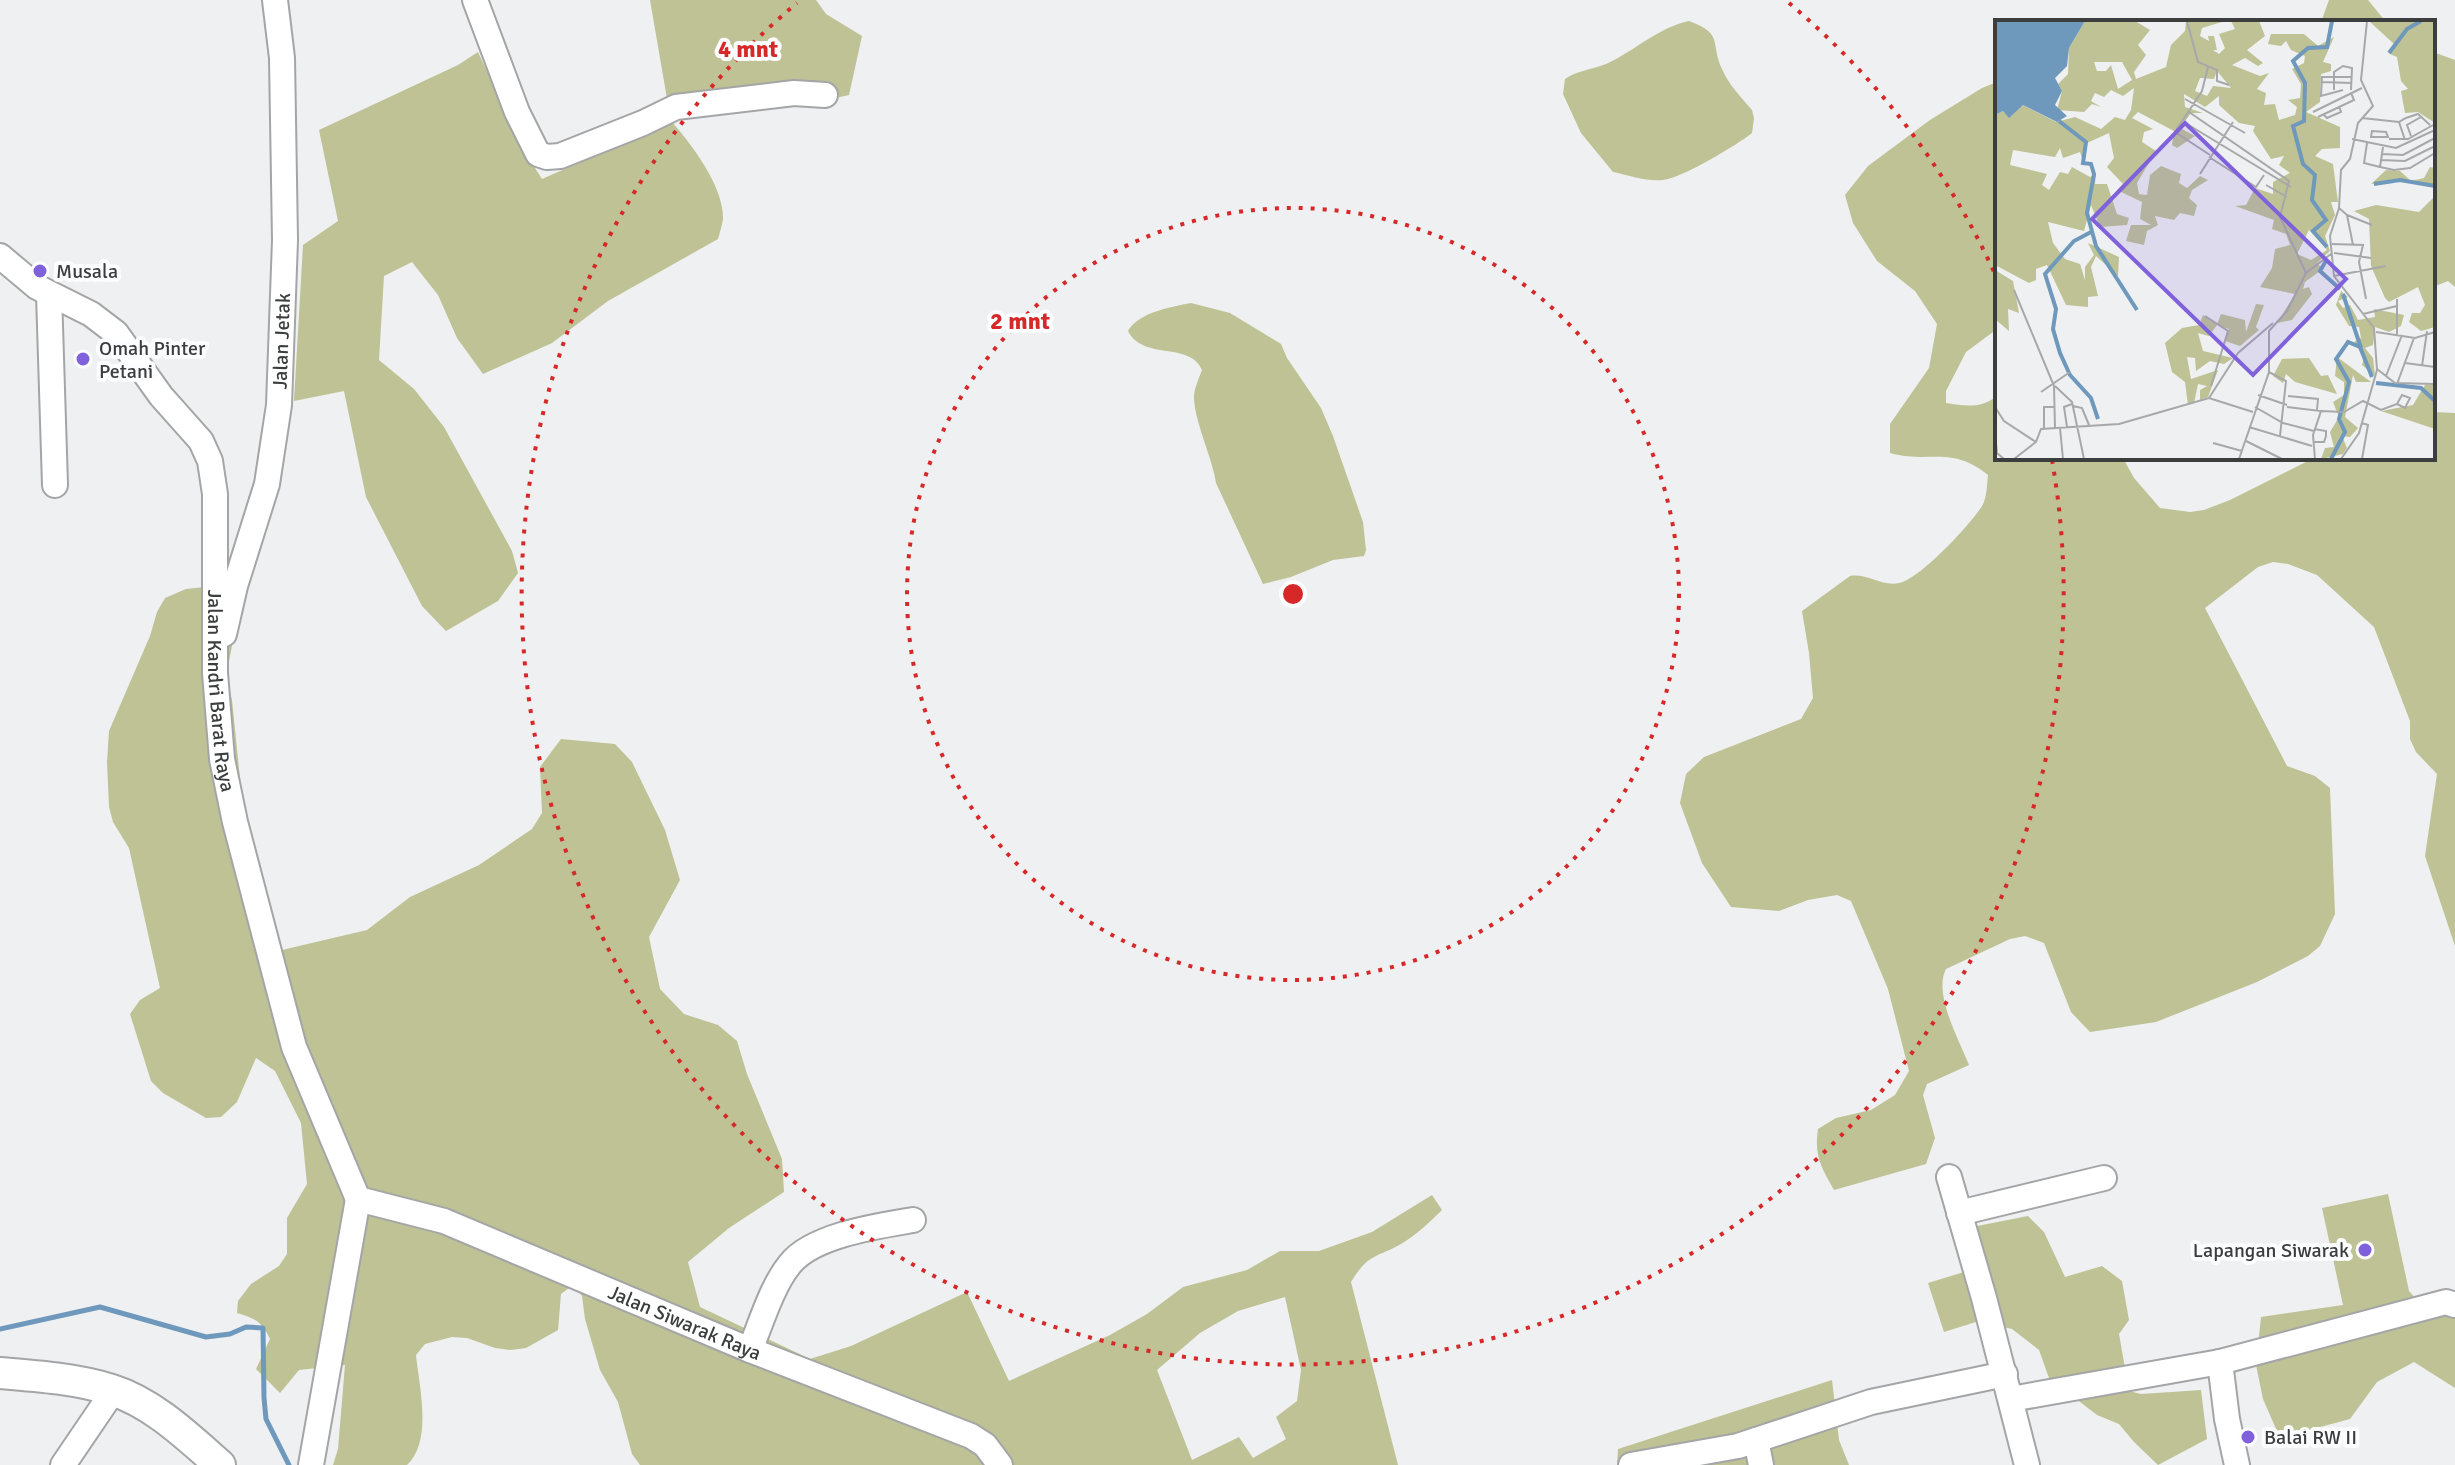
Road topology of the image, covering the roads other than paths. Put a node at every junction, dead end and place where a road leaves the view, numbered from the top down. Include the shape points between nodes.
1 (275, 0) edge
2 (475, 0) edge
3 (825, 95) dead end
4 (0, 256) edge
5 (49, 294) junction
6 (55, 485) dead end
7 (215, 673) junction
8 (1949, 1177) dead end
9 (2104, 1178) dead end
10 (358, 1199) junction
11 (1959, 1213) junction
12 (913, 1220) dead end
13 (2455, 1305) edge
14 (750, 1350) junction
15 (2220, 1362) junction
16 (0, 1373) edge
17 (2005, 1374) junction
18 (114, 1390) junction
19 (2011, 1399) junction
20 (1756, 1440) junction
21 (313, 1454) edge
22 (63, 1465) edge
23 (220, 1465) edge
24 (1000, 1465) edge
25 (1631, 1465) edge
26 (1761, 1465) edge
27 (2027, 1465) edge
28 (2237, 1465) edge

1 - 7 street, Jalan Jetak via 282,58 285,240 279,405 267,484
2 - 3 street via 517,112 538,154 547,157 676,107 794,93
4 - 5 street, Jalan Kandri Barat Raya
5 - 6 street
5 - 7 street, Jalan Kandri Barat Raya via 116,333 201,441 210,461 215,494
7 - 10 street, Jalan Kandri Barat Raya via 222,759 235,822 294,1047
8 - 11 street
9 - 11 street
10 - 14 street, Jalan Siwarak Raya via 444,1221
10 - 21 street
11 - 17 street
12 - 14 street via 801,1252 781,1278
13 - 15 street via 2446,1302
14 - 24 street, Jalan Siwarak Raya via 971,1436
15 - 19 street
15 - 28 street
16 - 18 main road
17 - 19 street
17 - 20 street via 1871,1402
18 - 22 street
18 - 23 main road via 144,1405
19 - 27 street
20 - 25 street
20 - 26 street

